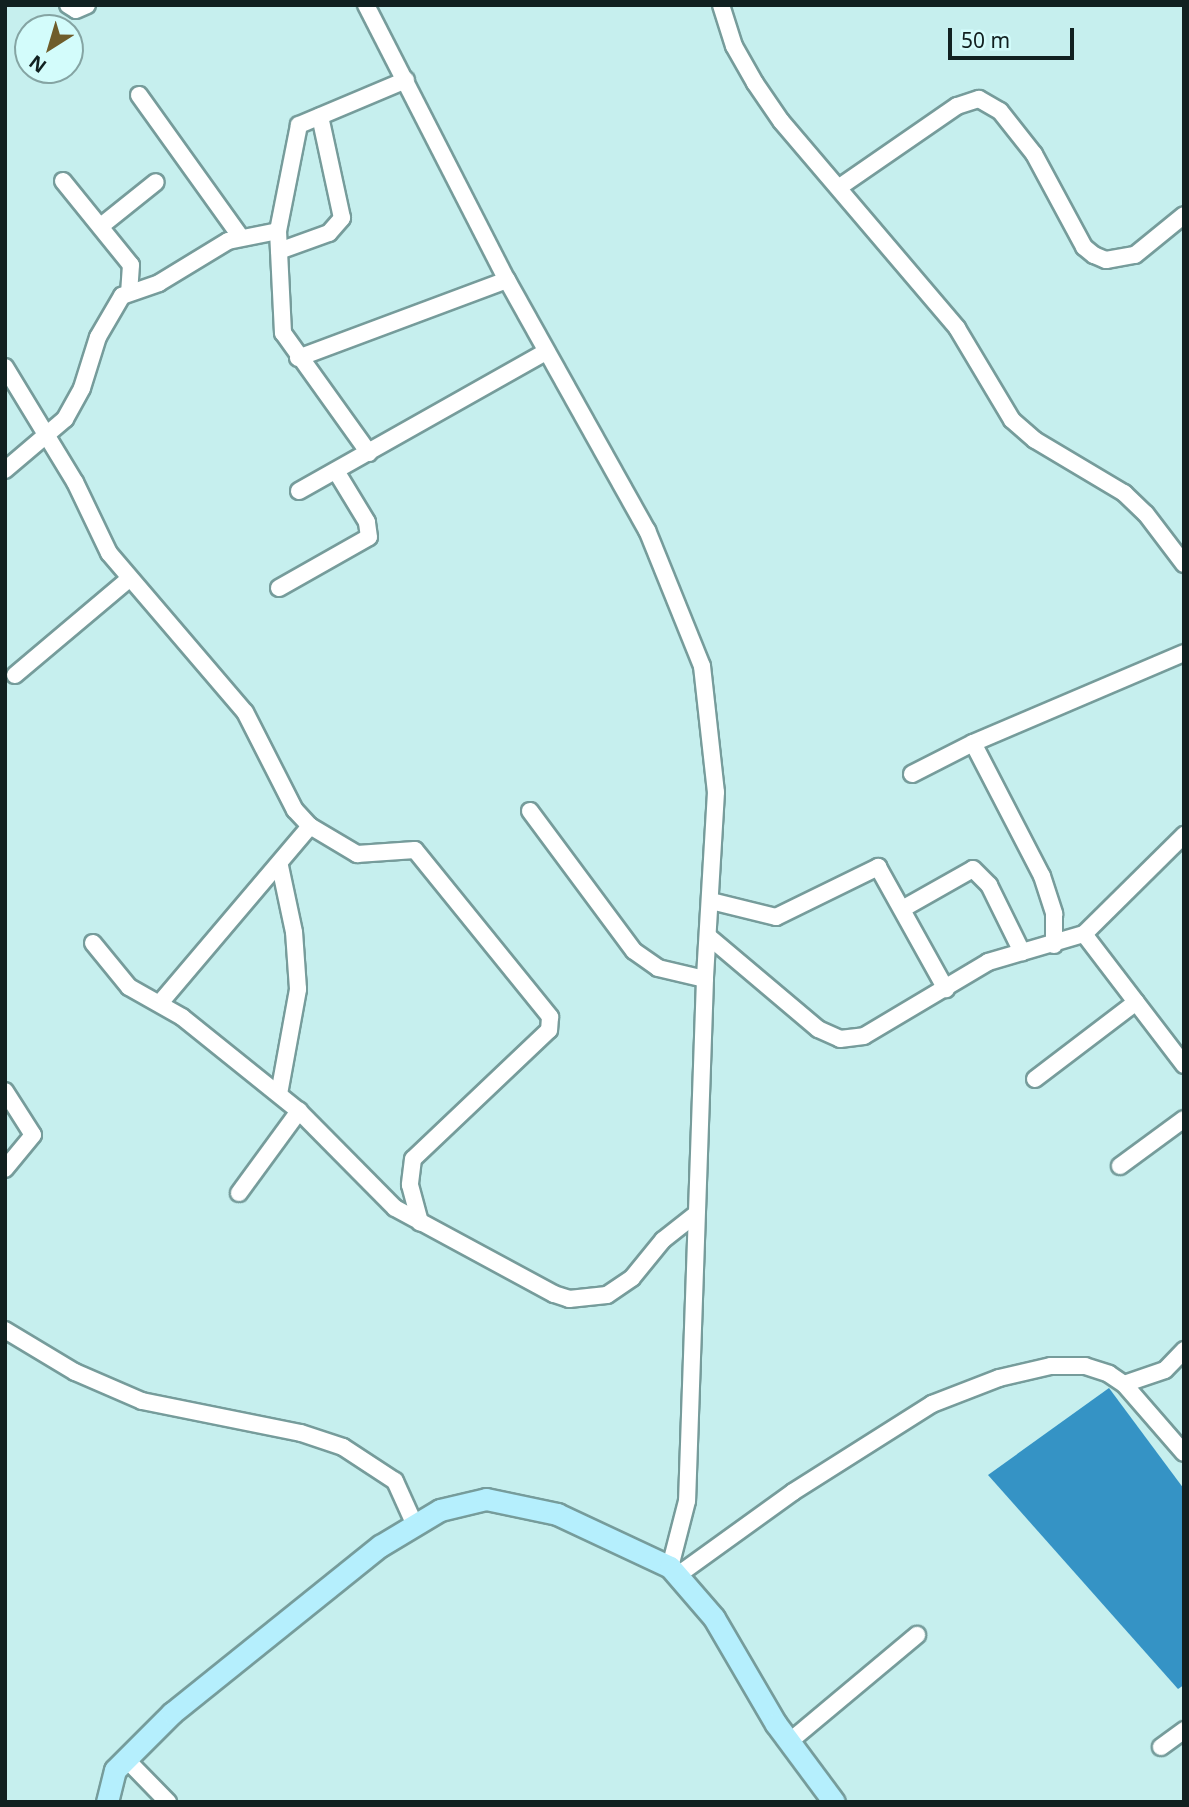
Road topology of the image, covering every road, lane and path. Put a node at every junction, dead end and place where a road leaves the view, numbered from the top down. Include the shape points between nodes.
1 (68, 5) edge
2 (87, 5) edge
3 (366, 5) edge
4 (721, 5) edge
5 (406, 80) junction
6 (139, 95) dead end
7 (320, 116) junction
8 (63, 181) dead end
9 (156, 181) dead end
10 (841, 186) junction
11 (1184, 215) edge
12 (101, 226) junction
13 (278, 230) junction
14 (240, 236) junction
15 (279, 251) junction
16 (507, 280) junction
17 (129, 291) junction
18 (545, 352) junction
19 (298, 358) junction
20 (5, 367) edge
21 (48, 438) junction
22 (369, 453) junction
23 (5, 470) edge
24 (336, 471) junction
25 (299, 491) dead end
26 (1184, 564) edge
27 (128, 580) junction
28 (279, 587) dead end
29 (1184, 653) edge
30 (15, 676) dead end
31 (973, 743) junction
32 (912, 774) dead end
33 (530, 811) dead end
34 (310, 826) junction
35 (1184, 835) edge
36 (280, 866) junction
37 (710, 901) junction
38 (904, 908) junction
39 (1084, 934) junction
40 (708, 936) junction
41 (93, 943) dead end
42 (1054, 945) junction
43 (1022, 952) junction
44 (705, 979) junction
45 (946, 989) junction
46 (1136, 1002) junction
47 (160, 1003) junction
48 (1184, 1065) edge
49 (1035, 1079) dead end
50 (5, 1091) edge
51 (279, 1094) junction
52 (299, 1111) junction
53 (1184, 1119) edge
54 (1120, 1166) dead end
55 (5, 1169) edge
56 (239, 1193) dead end
57 (696, 1214) junction
58 (420, 1223) junction
59 (5, 1330) edge
60 (1181, 1357) edge
61 (1124, 1384) junction
62 (1184, 1453) edge
63 (414, 1523) junction
64 (674, 1571) junction
65 (917, 1635) dead end
66 (1184, 1730) edge
67 (789, 1742) junction
68 (1161, 1747) dead end
69 (125, 1758) junction
70 (107, 1802) edge
71 (168, 1802) edge
72 (834, 1802) edge

1 - 2 street via 76,10
3 - 5 street
4 - 10 street via 734,46 755,83 781,121
5 - 7 street
5 - 16 street
6 - 14 street
7 - 13 street via 306,120 294,134
7 - 15 street via 342,218 329,233
8 - 12 street
9 - 12 street
10 - 11 street via 957,106 979,99 1000,111 1034,154 1083,247 1094,255 1106,260 1135,255
10 - 26 street via 957,328 1012,420 1035,440 1124,493
12 - 17 street via 131,265
13 - 14 street
13 - 15 street
14 - 17 street via 159,283
15 - 19 street via 283,333
16 - 18 street
16 - 19 street
17 - 21 street via 113,308 98,337 71,410
18 - 22 street
18 - 37 street via 647,530 702,666 716,792
19 - 22 street
20 - 21 street
21 - 23 street
21 - 27 street
22 - 24 street
24 - 25 street
24 - 28 street via 367,522 369,537
27 - 30 street
27 - 34 street via 245,712 295,810
29 - 31 street
31 - 32 street
31 - 42 street via 1042,876 1054,914
33 - 44 street via 634,951 658,968
34 - 36 street
34 - 58 street via 357,854 415,850 552,1023 413,1159 410,1185
35 - 39 street
36 - 47 street
36 - 51 street via 294,932 298,989
37 - 38 street via 776,917 878,867
37 - 40 street
38 - 43 street via 973,869 989,885
38 - 45 street
39 - 42 street
39 - 46 street
40 - 44 street
40 - 45 street via 818,1029 840,1039 864,1036
41 - 47 street via 128,987
42 - 43 street
43 - 45 street via 988,962
44 - 57 street
46 - 48 street
46 - 49 street
47 - 51 street
50 - 55 street via 33,1135
51 - 52 street
52 - 56 street
52 - 58 street via 379,1194
53 - 54 street
57 - 58 street via 663,1240 632,1278 607,1295 589,1299 554,1294
57 - 64 street via 687,1502
59 - 63 street via 75,1372 142,1401 301,1433 343,1447 395,1481
60 - 61 street
61 - 62 street
61 - 64 street via 1085,1366 1051,1366 999,1378 932,1404
63 - 64 main road via 455,1504 507,1501 587,1525
63 - 69 main road via 193,1696
64 - 67 main road via 714,1618
65 - 67 street
66 - 68 street
67 - 72 main road
69 - 70 main road via 115,1770
69 - 71 street

